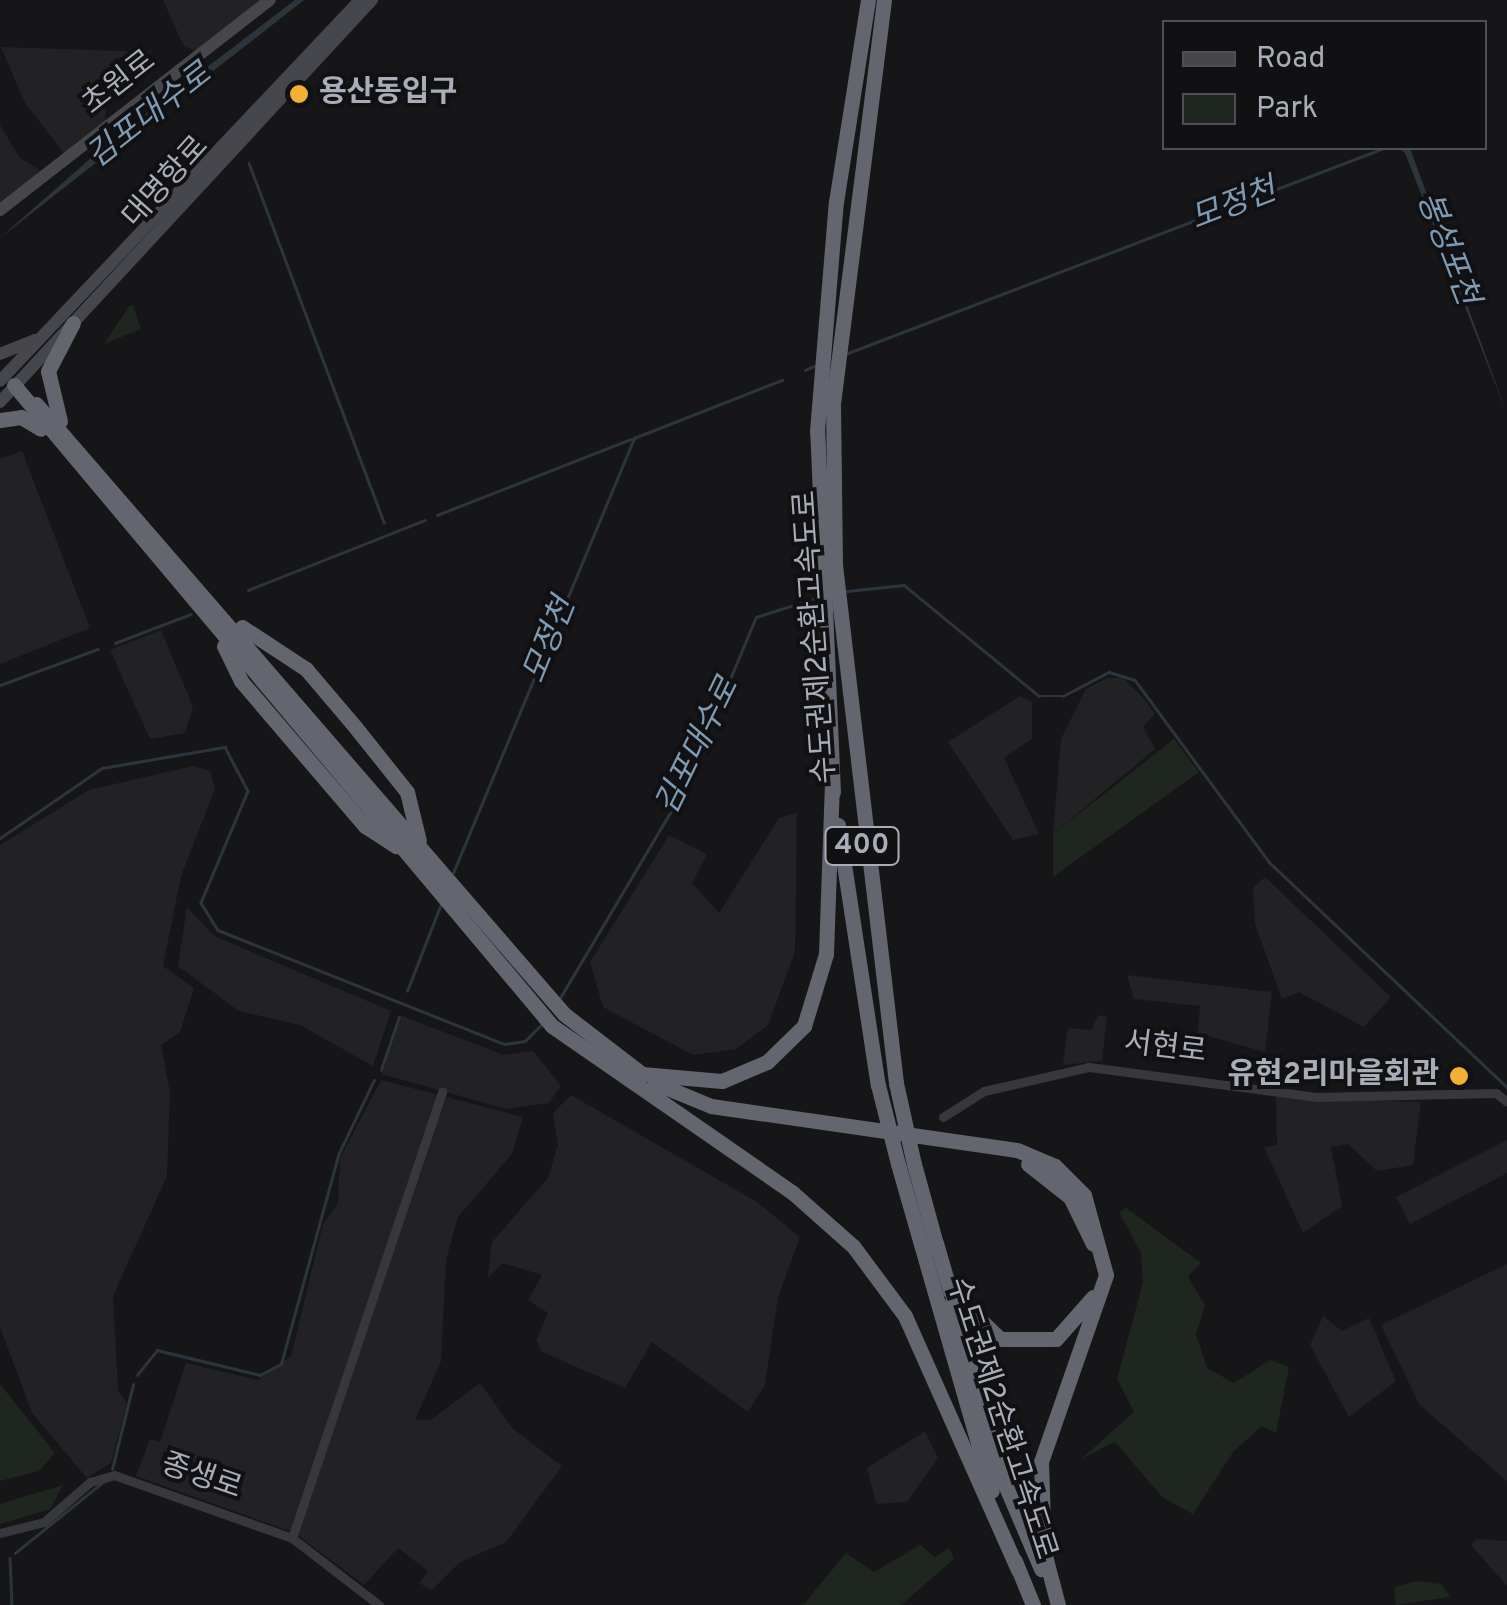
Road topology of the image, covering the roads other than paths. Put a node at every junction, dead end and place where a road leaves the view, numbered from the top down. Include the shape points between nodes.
1 (270, 0) edge
2 (360, 0) edge
3 (372, 0) edge
4 (868, 0) edge
5 (884, 0) edge
6 (0, 210) edge
7 (69, 319) junction
8 (0, 354) edge
9 (4, 381) edge
10 (827, 388) junction
11 (0, 402) edge
12 (0, 420) edge
13 (58, 432) junction
14 (827, 566) junction
15 (224, 624) junction
16 (832, 782) junction
17 (418, 850) junction
18 (558, 1020) junction
19 (642, 1074) junction
20 (625, 1083) junction
21 (442, 1092) dead end
22 (1507, 1102) edge
23 (943, 1117) dead end
24 (906, 1164) junction
25 (936, 1243) junction
26 (0, 1533) edge
27 (292, 1538) junction
28 (1018, 1570) junction
29 (380, 1605) edge
30 (1033, 1605) edge
31 (1057, 1605) edge

1 - 6 main road, 초원로
2 - 7 main road, 대명항로
3 - 7 main road, 대명항로
4 - 10 highway, 수도권제2순환고속도로 / 400 via 823,338
5 - 10 highway, 수도권제2순환고속도로 / 400 via 840,334
7 - 8 main road
7 - 9 main road, 대명항로
7 - 13 highway via 48,371
9 - 11 main road, 대명항로
9 - 13 highway
10 - 14 highway, 수도권제2순환고속도로 / 400
12 - 13 highway via 21,417
13 - 15 highway
14 - 16 highway, 수도권제2순환고속도로 / 400 via 821,612
14 - 24 highway, 수도권제2순환고속도로 / 400, bridge via 838,608
15 - 17 highway
15 - 17 highway via 241,682 365,826
15 - 17 highway via 306,669 407,792
16 - 19 highway via 826,954 804,1026 766,1062 722,1081
16 - 24 highway, 수도권제2순환고속도로 / 400, bridge via 878,1085
17 - 18 highway via 528,973
17 - 18 highway via 424,875 458,917 518,988
18 - 19 highway
18 - 20 highway
19 - 31 highway via 711,1106 1017,1150 1078,1188 1100,1231 1106,1275 1041,1462 1038,1508
20 - 25 highway via 720,1117 1021,1160 1080,1212 1095,1252 1092,1299 1056,1339 1000,1339 950,1291
20 - 28 highway via 793,1193 885,1284
21 - 27 street
22 - 23 street, 서현로 via 1496,1093 1316,1097 1089,1067 984,1092
24 - 25 highway, 수도권제2순환고속도로 / 400
24 - 28 highway, 수도권제2순환고속도로 / 400 via 934,1314
25 - 31 highway, 수도권제2순환고속도로 / 400 via 998,1468
26 - 27 street, 종생로 via 44,1522 90,1482 114,1475
27 - 29 street, 종생로
28 - 30 highway, 수도권제2순환고속도로 / 400

